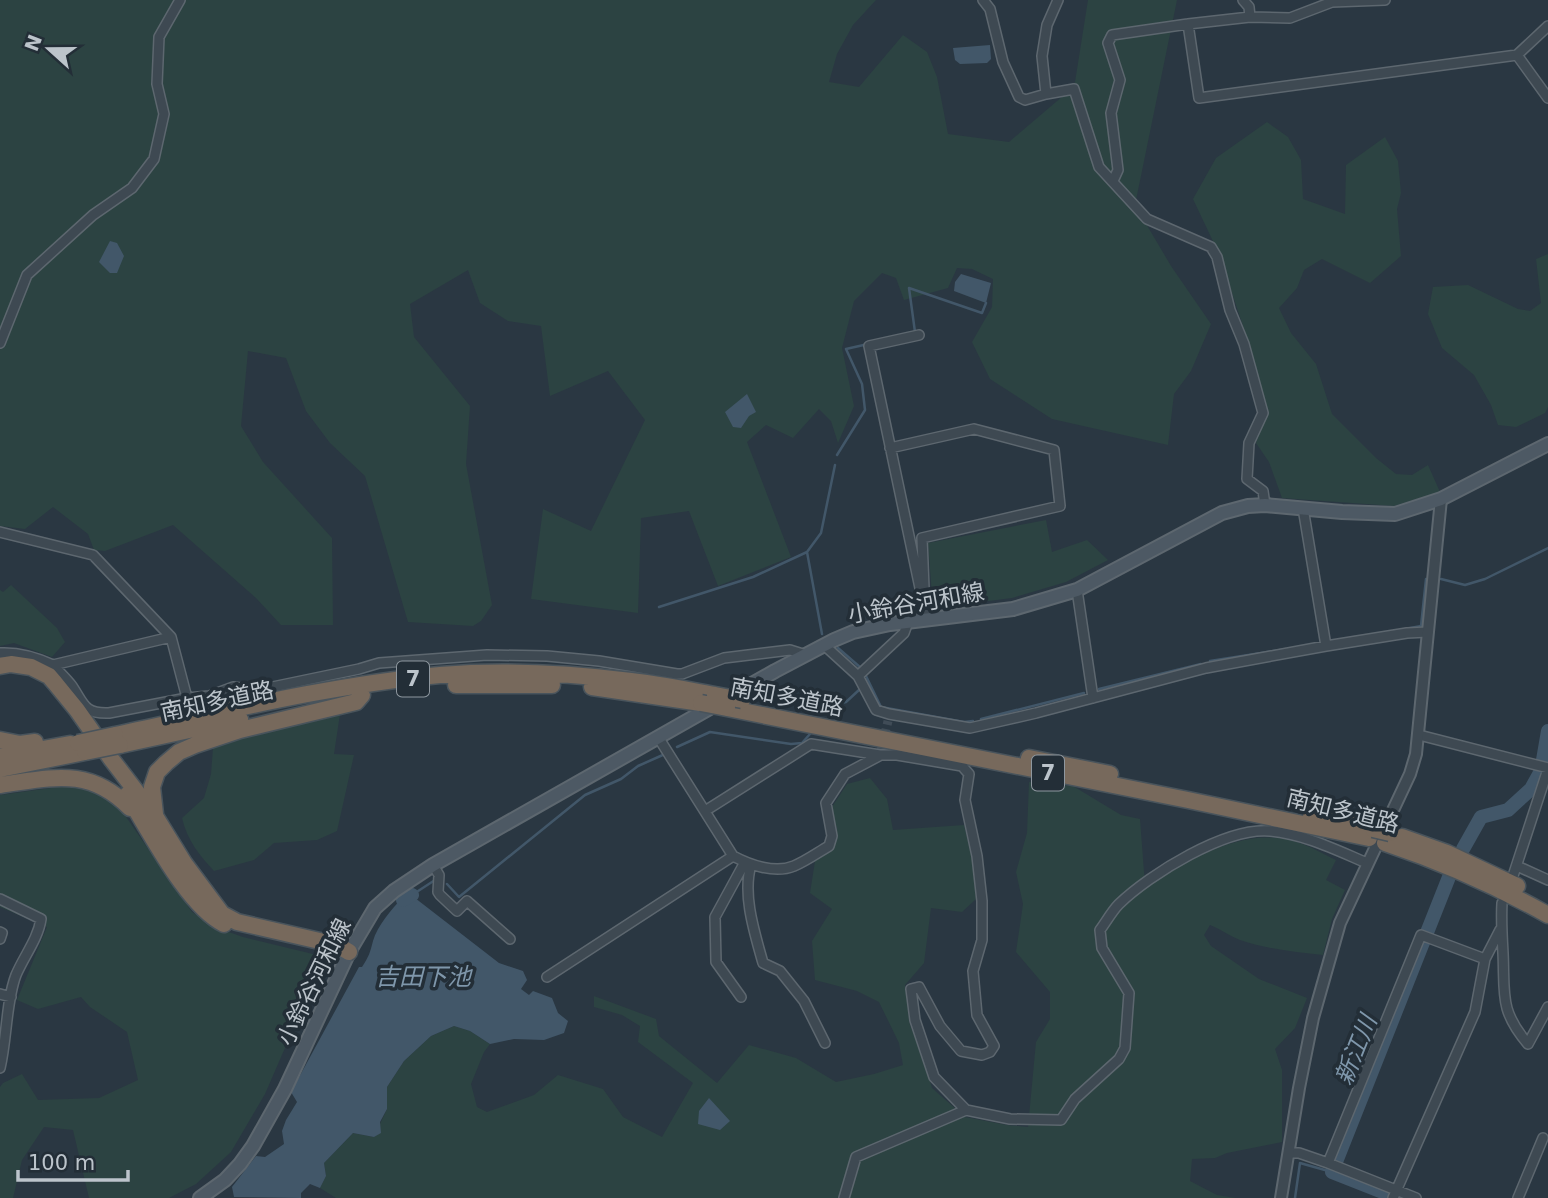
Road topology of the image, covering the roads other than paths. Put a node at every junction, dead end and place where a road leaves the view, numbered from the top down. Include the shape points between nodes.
1 (180, 0) edge
2 (983, 0) edge
3 (1058, 0) edge
4 (1243, 0) edge
5 (1385, 0) edge
6 (1250, 17) junction
7 (1188, 23) junction
8 (1548, 26) edge
9 (1517, 55) junction
10 (1046, 94) junction
11 (1548, 98) edge
12 (1113, 181) junction
13 (919, 335) dead end
14 (0, 343) edge
15 (1548, 444) edge
16 (890, 448) junction
17 (1441, 499) junction
18 (1265, 505) junction
19 (1303, 508) junction
20 (0, 532) edge
21 (1077, 590) junction
22 (926, 617) junction
23 (908, 622) junction
24 (1429, 632) junction
25 (171, 638) junction
26 (824, 645) junction
27 (1326, 646) junction
28 (0, 653) edge
29 (806, 655) junction
30 (52, 665) junction
31 (0, 666) edge
32 (0, 673) edge
33 (858, 676) junction
34 (362, 695) junction
35 (187, 698) junction
36 (1093, 698) junction
37 (1419, 735) junction
38 (114, 736) junction
39 (658, 737) junction
40 (0, 740) edge
41 (78, 744) junction
42 (881, 753) junction
43 (0, 757) edge
44 (1548, 768) edge
45 (0, 769) edge
46 (0, 785) edge
47 (705, 811) junction
48 (148, 818) junction
49 (1371, 834) junction
50 (1388, 838) junction
51 (733, 856) junction
52 (1367, 863) junction
53 (748, 864) junction
54 (433, 865) junction
55 (1517, 866) junction
56 (1513, 876) dead end
57 (1548, 880) edge
58 (0, 899) edge
59 (1502, 903) dead end
60 (1548, 903) edge
61 (1548, 915) edge
62 (1500, 930) junction
63 (0, 932) edge
64 (0, 939) edge
65 (510, 939) dead end
66 (349, 952) junction
67 (1485, 959) junction
68 (547, 977) dead end
69 (0, 994) edge
70 (741, 997) dead end
71 (11, 998) junction
72 (1548, 1007) edge
73 (825, 1043) dead end
74 (0, 1068) edge
75 (966, 1110) junction
76 (1543, 1138) dead end
77 (1289, 1153) junction
78 (1328, 1163) junction
79 (1395, 1193) edge
80 (202, 1198) edge
81 (844, 1198) edge
82 (1281, 1198) edge
83 (1416, 1198) edge
84 (1518, 1198) edge

1 - 14 street via 159,37 157,83 164,114 154,159 132,187 93,215 27,275
2 - 10 street via 990,9 1003,62 1018,97 1025,100
3 - 10 street via 1047,25 1042,56
4 - 6 street
5 - 6 street via 1332,2 1290,18
6 - 7 street
7 - 9 street via 1199,98
7 - 12 street via 1112,35 1108,43 1119,80 1111,113 1118,170
8 - 9 street
9 - 11 street
10 - 12 street via 1074,89 1099,167
12 - 18 street via 1147,219 1211,247 1217,257 1263,413 1249,443 1247,479 1263,491
13 - 16 street via 869,346
15 - 17 main road, 小鈴谷河和線
16 - 22 street
16 - 22 street via 974,429 1054,450 1060,506 922,538
17 - 19 main road, 小鈴谷河和線 via 1395,514
17 - 24 street
18 - 19 main road, 小鈴谷河和線
18 - 21 main road, 小鈴谷河和線 via 1222,513
19 - 27 street
20 - 25 street via 93,555
21 - 22 main road, 小鈴谷河和線 via 1013,609
21 - 36 street
22 - 23 main road, 小鈴谷河和線
23 - 26 main road, 小鈴谷河和線 via 853,632
23 - 33 street via 904,634
24 - 27 street
24 - 37 street
25 - 30 street
25 - 35 street
26 - 29 main road, 小鈴谷河和線
26 - 33 street
27 - 36 street via 1206,668
28 - 30 street via 12,652
29 - 35 street via 790,649 724,658 682,674 547,656 401,660 258,690 233,687
29 - 39 main road, 小鈴谷河和線
30 - 35 street via 97,714
31 - 48 highway via 21,665 50,676
32 - 48 highway via 25,673 51,687 137,810
33 - 36 street via 876,710 888,718 970,728
34 - 38 highway, 南知多道路 / 7
34 - 48 highway via 356,702 240,730 179,752 157,772
34 - 49 highway, 南知多道路 / 7, bridge via 495,684 632,692
37 - 44 street
37 - 52 street via 1410,774
38 - 41 highway, 南知多道路 / 7, bridge
38 - 49 highway, 南知多道路 / 7, bridge via 351,688 429,677 569,674 742,700 1209,793
39 - 47 street
39 - 54 main road, 小鈴谷河和線
40 - 41 highway
41 - 43 highway, 南知多道路 / 7
41 - 45 highway, 南知多道路 / 7
42 - 47 street via 811,744
42 - 53 street via 845,774 825,803 832,836 829,846 792,867
42 - 75 street via 961,766 968,774 965,800 982,901 982,940 973,971 977,1015 994,1046 990,1052 961,1051 940,1026 919,987 911,989 915,1020 933,1077
44 - 55 street
46 - 48 highway via 57,777 87,780
47 - 51 street
48 - 66 highway via 199,906 221,923 336,953
49 - 50 highway, 南知多道路 / 7
50 - 60 highway, 南知多道路 / 7 via 1447,853
50 - 61 highway, 南知多道路 / 7
51 - 53 street
51 - 68 street
52 - 75 street via 1299,836 1268,831 1236,834 1149,878 1117,906 1100,930 1102,948 1129,992 1125,1048 1119,1059 1075,1099 1061,1120 1010,1119
52 - 77 street via 1340,923 1313,1018
53 - 70 street via 715,917 716,962
53 - 73 street via 750,918 763,963 780,971 804,1000
54 - 65 street via 441,898 457,911 467,901
54 - 66 main road, 小鈴谷河和線 via 375,908
55 - 56 street
55 - 57 street
58 - 71 street via 41,919
59 - 62 street
62 - 67 street
62 - 72 street via 1503,1000 1528,1044
63 - 64 street
66 - 80 main road, 小鈴谷河和線 via 258,1137 240,1164
67 - 78 street via 1426,936
67 - 79 street via 1475,1012
69 - 71 street
71 - 74 street
75 - 81 street via 856,1157
76 - 84 street
77 - 78 street
77 - 82 street
78 - 79 street
79 - 83 street

